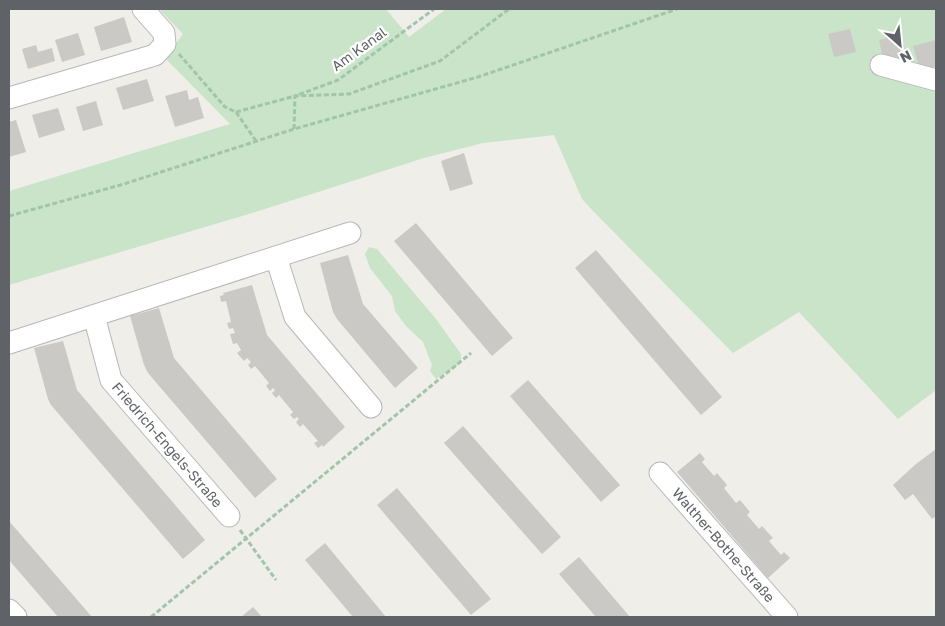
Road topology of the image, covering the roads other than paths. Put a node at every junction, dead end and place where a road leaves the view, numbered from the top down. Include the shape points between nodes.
1 (142, 9) edge
2 (881, 65) dead end
3 (936, 80) edge
4 (9, 98) edge
5 (350, 233) dead end
6 (276, 257) junction
7 (94, 316) junction
8 (9, 343) edge
9 (371, 407) dead end
10 (660, 473) dead end
11 (229, 516) road end
12 (9, 610) edge
13 (16, 617) edge
14 (787, 617) edge

1 - 4 street via 164,33 165,44 155,55
2 - 3 street
5 - 6 street
6 - 7 street
6 - 9 street via 295,317
7 - 8 street
7 - 11 street, Friedrich-Engels-Straße via 111,380
10 - 14 street, Walther-Bothe-Straße
12 - 13 street

